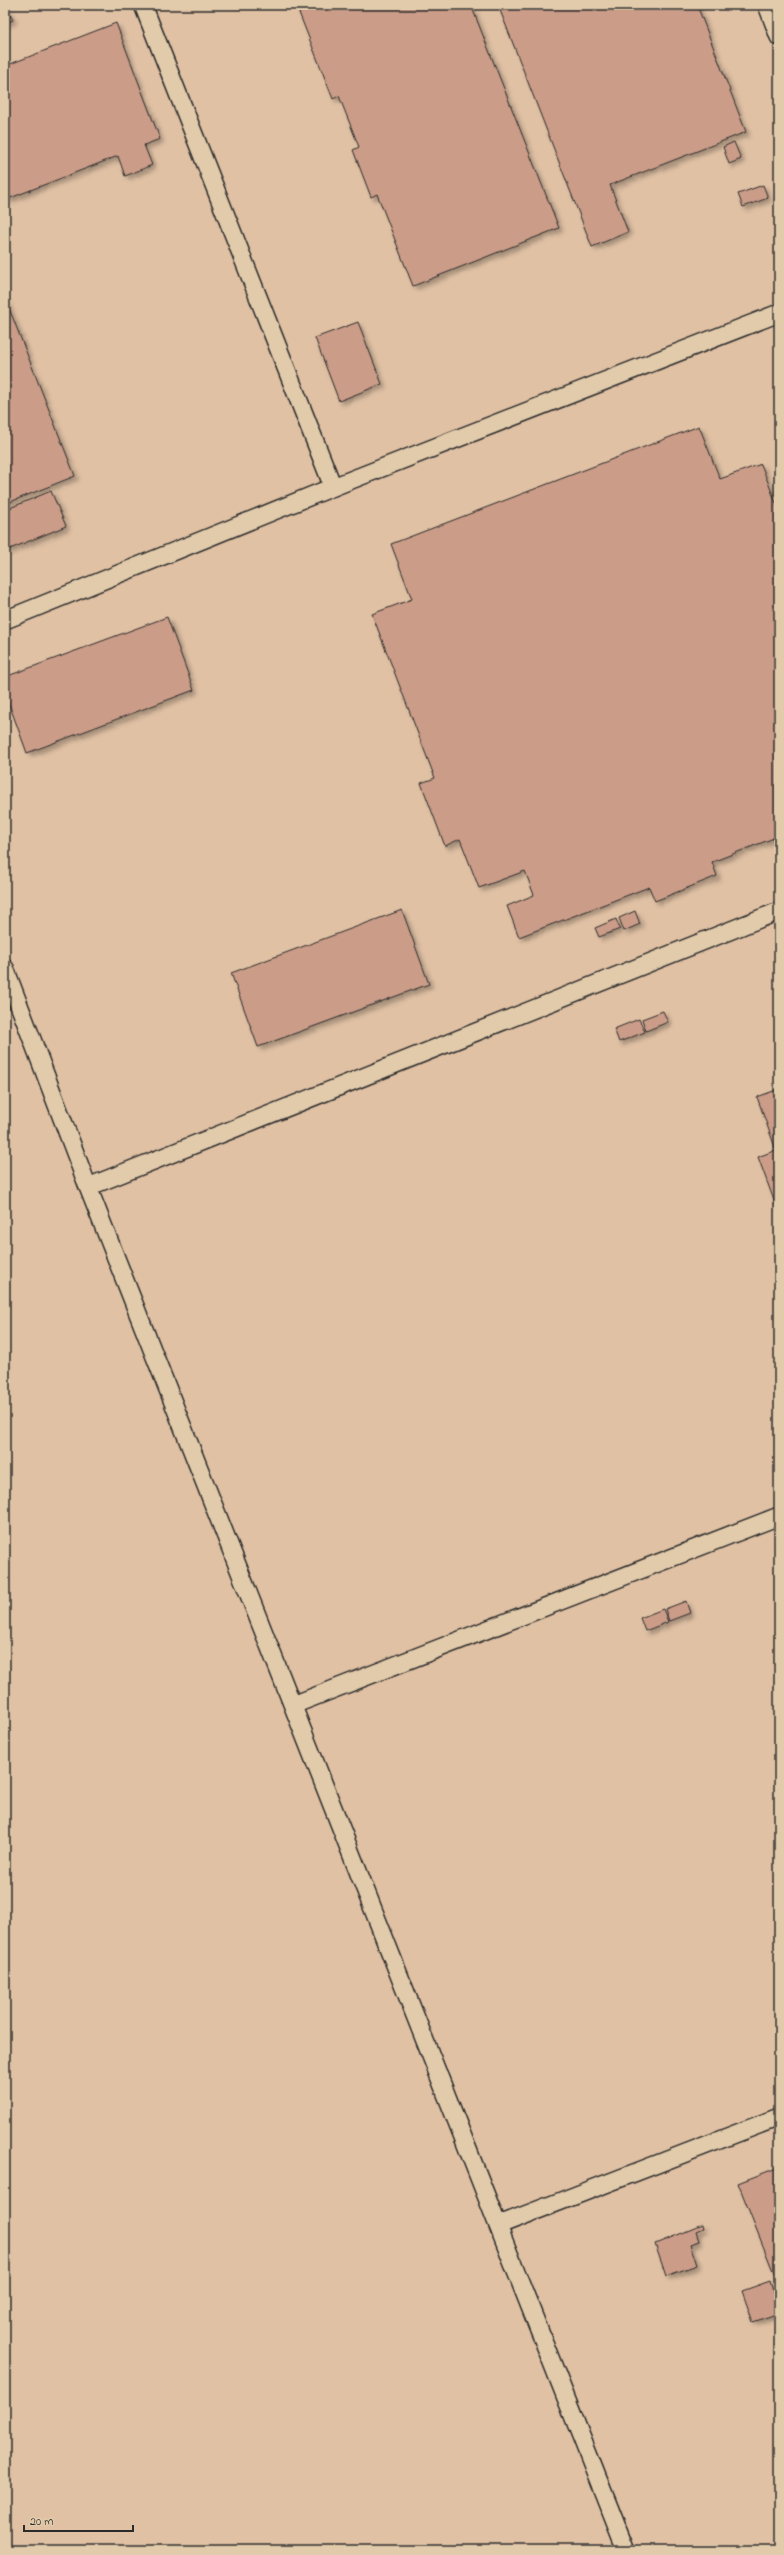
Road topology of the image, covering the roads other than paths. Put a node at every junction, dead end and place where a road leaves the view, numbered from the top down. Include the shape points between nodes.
1 (143, 5) edge
2 (766, 5) edge
3 (779, 37) edge
4 (779, 313) edge
5 (333, 487) junction
6 (5, 620) edge
7 (779, 911) edge
8 (5, 968) edge
9 (88, 1187) junction
10 (779, 1516) edge
11 (293, 1705) junction
12 (779, 2117) edge
13 (499, 2225) junction
14 (626, 2550) edge

1 - 5 lane
2 - 3 lane
4 - 5 lane
5 - 6 lane
7 - 9 lane
8 - 9 lane
9 - 11 lane
10 - 11 lane
11 - 13 lane
12 - 13 lane
13 - 14 lane

